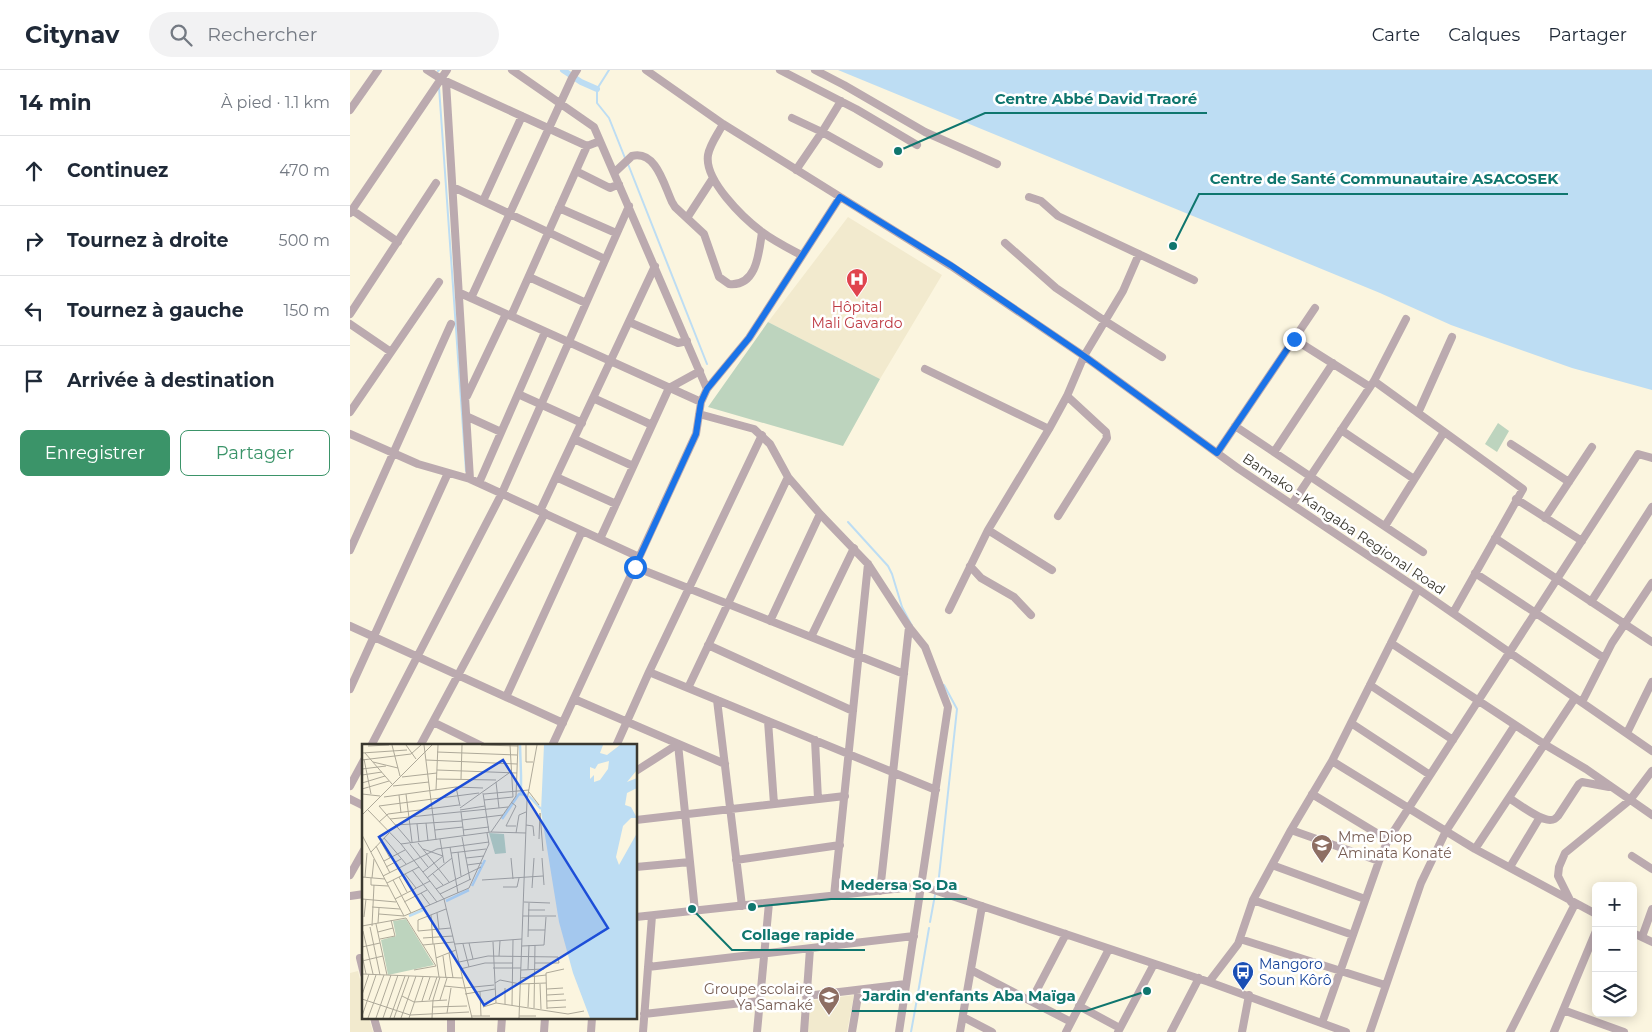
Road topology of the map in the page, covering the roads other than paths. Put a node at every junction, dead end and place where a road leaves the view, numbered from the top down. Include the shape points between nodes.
1 (378, 70) edge
2 (427, 70) edge
3 (447, 70) edge
4 (512, 70) edge
5 (577, 70) edge
6 (646, 70) edge
7 (780, 70) edge
8 (815, 70) edge
9 (443, 81) junction
10 (841, 101) junction
11 (560, 102) junction
12 (350, 110) edge
13 (522, 116) junction
14 (792, 118) dead end
15 (723, 124) junction
16 (548, 128) junction
17 (822, 132) junction
18 (600, 141) junction
19 (587, 146) junction
20 (917, 146) dead end
21 (879, 164) dead end
22 (997, 164) dead end
23 (796, 170) junction
24 (576, 172) junction
25 (615, 172) junction
26 (713, 178) junction
27 (436, 183) dead end
28 (619, 184) junction
29 (453, 187) junction
30 (1029, 196) dead end
31 (840, 197) junction
32 (483, 201) junction
33 (629, 206) junction
34 (559, 208) junction
35 (351, 212) edge
36 (510, 214) junction
37 (687, 218) junction
38 (549, 232) junction
39 (762, 232) junction
40 (616, 233) junction
41 (398, 242) junction
42 (1005, 242) dead end
43 (1139, 254) junction
44 (801, 256) junction
45 (605, 259) junction
46 (654, 266) junction
47 (529, 277) junction
48 (1194, 280) dead end
49 (439, 282) dead end
50 (460, 293) junction
51 (471, 298) junction
52 (586, 303) junction
53 (1315, 308) dead end
54 (350, 314) edge
55 (508, 315) junction
56 (1406, 319) dead end
57 (1105, 321) junction
58 (628, 322) junction
59 (350, 324) edge
60 (451, 324) dead end
61 (546, 332) junction
62 (1452, 337) dead end
63 (1294, 339) junction
64 (687, 341) junction
65 (568, 342) junction
66 (391, 352) junction
67 (1084, 356) junction
68 (1162, 357) dead end
69 (610, 361) junction
70 (1333, 363) junction
71 (925, 369) dead end
72 (700, 371) junction
73 (1372, 384) junction
74 (669, 388) junction
75 (707, 389) junction
76 (518, 394) junction
77 (1067, 396) junction
78 (466, 397) junction
79 (593, 398) junction
80 (701, 402) junction
81 (541, 404) junction
82 (350, 412) edge
83 (1418, 413) junction
84 (700, 414) junction
85 (468, 417) junction
86 (582, 423) junction
87 (652, 425) junction
88 (1235, 426) junction
89 (1049, 429) junction
90 (1341, 430) junction
91 (501, 432) junction
92 (1444, 432) junction
93 (350, 434) edge
94 (762, 436) junction
95 (574, 439) junction
96 (1511, 444) dead end
97 (1592, 447) dead end
98 (1274, 452) junction
99 (1217, 453) junction
100 (394, 454) junction
101 (1652, 458) edge
102 (633, 466) junction
103 (448, 472) junction
104 (1310, 476) junction
105 (556, 477) junction
106 (788, 477) junction
107 (470, 479) junction
108 (1414, 479) junction
109 (1569, 482) junction
110 (479, 483) junction
111 (502, 493) junction
112 (1516, 499) junction
113 (616, 504) junction
114 (1292, 504) junction
115 (1652, 507) edge
116 (543, 512) junction
117 (820, 514) junction
118 (1058, 516) dead end
119 (1545, 518) junction
120 (1385, 526) junction
121 (988, 530) junction
122 (582, 531) junction
123 (1495, 538) junction
124 (600, 539) junction
125 (1582, 541) junction
126 (854, 548) junction
127 (350, 550) edge
128 (1423, 552) dead end
129 (640, 557) junction
130 (868, 564) junction
131 (970, 566) junction
132 (635, 567) junction
133 (1052, 570) dead end
134 (1475, 573) junction
135 (1557, 579) junction
136 (1652, 583) edge
137 (688, 589) junction
138 (1418, 589) junction
139 (1591, 602) junction
140 (727, 604) junction
141 (948, 610) dead end
142 (1453, 612) junction
143 (1535, 613) junction
144 (1031, 615) dead end
145 (770, 621) junction
146 (1625, 624) junction
147 (350, 626) edge
148 (909, 627) junction
149 (374, 637) junction
150 (811, 637) junction
151 (1652, 642) edge
152 (1391, 643) junction
153 (708, 645) junction
154 (1510, 652) junction
155 (417, 656) junction
156 (859, 656) junction
157 (1604, 658) junction
158 (649, 672) junction
159 (904, 674) junction
160 (458, 675) junction
161 (1652, 682) edge
162 (1370, 685) junction
163 (688, 688) junction
164 (350, 689) edge
165 (506, 697) junction
166 (574, 698) junction
167 (717, 700) junction
168 (1578, 700) junction
169 (1478, 701) junction
170 (853, 711) junction
171 (768, 721) junction
172 (433, 722) junction
173 (627, 722) junction
174 (563, 723) junction
175 (1351, 723) junction
176 (1515, 725) junction
177 (1626, 734) junction
178 (815, 740) junction
179 (1453, 740) junction
180 (372, 744) edge
181 (421, 744) edge
182 (478, 744) edge
183 (553, 744) edge
184 (617, 744) edge
185 (678, 744) junction
186 (1544, 744) junction
187 (1652, 751) edge
188 (849, 754) junction
189 (1332, 762) junction
190 (362, 764) edge
191 (725, 764) junction
192 (638, 770) edge
193 (1652, 771) edge
194 (893, 772) junction
195 (1430, 775) junction
196 (350, 786) edge
197 (1613, 788) junction
198 (936, 790) junction
199 (1312, 794) junction
200 (844, 796) junction
201 (1509, 798) junction
202 (818, 799) junction
203 (350, 800) edge
204 (1630, 800) junction
205 (774, 804) junction
206 (362, 805) edge
207 (1409, 808) junction
208 (730, 809) junction
209 (686, 814) junction
210 (1652, 815) edge
211 (1540, 817) junction
212 (638, 820) edge
213 (1291, 830) junction
214 (1446, 831) junction
215 (1388, 840) junction
216 (840, 845) junction
217 (1475, 849) junction
218 (362, 854) edge
219 (1632, 856) dead end
220 (736, 860) junction
221 (1379, 861) junction
222 (690, 862) junction
223 (1272, 865) junction
224 (638, 867) edge
225 (1510, 867) junction
226 (1652, 869) edge
227 (350, 875) edge
228 (922, 886) junction
229 (880, 891) junction
230 (834, 896) junction
231 (1366, 899) junction
232 (1252, 900) junction
233 (769, 903) junction
234 (1573, 903) junction
235 (742, 906) junction
236 (982, 906) junction
237 (1652, 909) edge
238 (695, 911) junction
239 (1592, 912) edge
240 (652, 916) junction
241 (638, 917) edge
242 (1066, 934) junction
243 (1353, 935) junction
244 (1637, 935) edge
245 (914, 936) junction
246 (1642, 937) junction
247 (1240, 939) junction
248 (1592, 941) edge
249 (1652, 942) edge
250 (810, 949) junction
251 (1109, 949) junction
252 (764, 954) junction
253 (362, 958) edge
254 (350, 960) edge
255 (1154, 964) junction
256 (648, 967) junction
257 (971, 970) junction
258 (1340, 971) junction
259 (1199, 978) junction
260 (1209, 982) junction
261 (906, 984) junction
262 (1385, 985) junction
263 (859, 990) junction
264 (806, 996) junction
265 (1249, 996) junction
266 (760, 1001) junction
267 (1031, 1001) junction
268 (1079, 1006) junction
269 (1563, 1010) junction
270 (644, 1014) junction
271 (963, 1017) junction
272 (1071, 1022) junction
273 (1322, 1023) junction
274 (1117, 1029) edge
275 (643, 1032) edge
276 (757, 1032) edge
277 (804, 1032) edge
278 (852, 1032) edge
279 (899, 1032) edge
280 (960, 1032) edge
281 (992, 1032) edge
282 (1066, 1032) edge
283 (1170, 1032) edge
284 (1242, 1032) edge
285 (1346, 1032) edge
286 (1370, 1032) edge
287 (1510, 1032) edge
288 (1554, 1032) edge
289 (1624, 1032) edge

1 - 12 street
2 - 9 street
3 - 9 street
4 - 11 street
5 - 11 street
6 - 15 street, Bamako - Kangaba Regional Road
7 - 10 street
8 - 22 street via 925,132
9 - 13 street
9 - 29 street
9 - 35 street
10 - 17 street
10 - 20 street
11 - 16 street
11 - 18 street via 594,126
13 - 16 street
13 - 32 street
14 - 17 street
15 - 23 street, Bamako - Kangaba Regional Road
15 - 26 street via 708,156
16 - 19 street
16 - 36 street
17 - 21 street
17 - 23 street
18 - 19 street
18 - 25 street
19 - 24 street
23 - 31 street, Bamako - Kangaba Regional Road
24 - 28 street via 610,188
24 - 34 street
25 - 28 street
25 - 37 street via 632,156 639,155 653,161 672,202
26 - 37 street
26 - 39 street via 730,202
27 - 41 street
28 - 33 street
29 - 32 street
29 - 50 street
30 - 43 street via 1041,201 1058,216
31 - 44 street
31 - 67 street, Bamako - Kangaba Regional Road via 952,266
32 - 36 street
33 - 40 street
33 - 46 street
34 - 38 street
34 - 40 street
35 - 41 street
36 - 38 street
36 - 51 street
37 - 39 street via 704,234 718,277 729,284 741,283 752,274 759,258
38 - 45 street
38 - 47 street
39 - 44 street
40 - 45 street
41 - 54 street
42 - 57 street via 1056,288
43 - 48 street
43 - 57 street
44 - 75 street via 749,338
45 - 52 street
46 - 58 street
46 - 64 street
47 - 52 street
47 - 55 street
49 - 66 street
50 - 51 street
50 - 78 street
51 - 55 street
52 - 65 street
53 - 63 street
55 - 61 street
55 - 78 street
56 - 73 street
57 - 67 street
57 - 68 street
58 - 64 street via 678,343
58 - 69 street
59 - 66 street
60 - 100 street
61 - 65 street
61 - 76 street
62 - 83 street
63 - 70 street
63 - 88 street
64 - 72 street
65 - 69 street
65 - 81 street
66 - 82 street
67 - 77 street
67 - 99 street, Bamako - Kangaba Regional Road
69 - 74 street
69 - 79 street
70 - 73 street
70 - 98 street
71 - 89 street
72 - 74 street
72 - 75 street
73 - 83 street
73 - 90 street
74 - 80 street
74 - 87 street
75 - 80 street
76 - 81 street
76 - 91 street
77 - 89 street
77 - 118 street via 1106,432 1107,438
78 - 85 street
79 - 86 street
79 - 87 street
80 - 84 street
81 - 86 street
81 - 111 street
83 - 92 street
84 - 94 street via 754,429
84 - 129 street via 696,434
85 - 91 street
85 - 107 street
86 - 95 street
87 - 102 street
88 - 98 street
88 - 99 street
89 - 121 street
90 - 104 street
90 - 108 street
91 - 110 street
92 - 108 street
92 - 112 street via 1522,490
93 - 100 street
94 - 106 street
94 - 137 street
95 - 102 street
95 - 105 street
96 - 109 street
97 - 109 street
98 - 104 street
99 - 114 street, Bamako - Kangaba Regional Road
100 - 103 street
100 - 127 street
101 - 125 street via 1638,454
102 - 113 street
103 - 107 street
103 - 149 street
104 - 114 street
104 - 120 street
105 - 113 street
105 - 116 street
106 - 117 street
106 - 140 street
107 - 110 street
108 - 120 street
109 - 119 street
110 - 111 street
111 - 116 street
111 - 155 street
112 - 119 street
112 - 123 street
113 - 124 street
114 - 138 street, Bamako - Kangaba Regional Road
115 - 139 street
116 - 122 street
116 - 160 street
117 - 126 street
117 - 145 street
119 - 125 street
120 - 128 street
121 - 131 street
121 - 133 street
122 - 124 street
122 - 165 street
123 - 134 street
123 - 135 street
124 - 129 street
125 - 135 street
126 - 130 street
126 - 150 street
129 - 132 street
130 - 148 street
130 - 156 street
131 - 141 street
131 - 144 street via 980,578 1014,597
132 - 137 street
132 - 166 street
134 - 142 street
134 - 143 street
135 - 139 street
135 - 143 street
136 - 146 street
137 - 140 street
137 - 158 street
138 - 142 street, Bamako - Kangaba Regional Road
138 - 152 street
139 - 146 street
140 - 145 street
140 - 153 street
142 - 154 street, Bamako - Kangaba Regional Road
143 - 154 street
143 - 157 street
145 - 150 street
146 - 151 street
146 - 157 street
147 - 149 street
148 - 159 street
148 - 198 street via 925,647 948,707
149 - 155 street
149 - 164 street
150 - 156 street
152 - 162 street
152 - 169 street
153 - 163 street
153 - 170 street
154 - 168 street, Bamako - Kangaba Regional Road
154 - 169 street
155 - 160 street
155 - 180 street
156 - 159 street
156 - 170 street
157 - 168 street
158 - 163 street
158 - 173 street
159 - 194 street
160 - 165 street
160 - 172 street
161 - 177 street
162 - 175 street
162 - 179 street
163 - 167 street
165 - 174 street
166 - 173 street
166 - 174 street
167 - 171 street
167 - 191 street
168 - 177 street, Bamako - Kangaba Regional Road
168 - 186 street
169 - 176 street
169 - 179 street
170 - 188 street
171 - 178 street
171 - 205 street
172 - 181 street
172 - 182 street
173 - 184 street
173 - 185 street
174 - 183 street
175 - 189 street
175 - 195 street
176 - 186 street
176 - 214 street
177 - 187 street, Bamako - Kangaba Regional Road
178 - 188 street
178 - 202 street
179 - 195 street
185 - 191 street
185 - 192 street
185 - 209 street
186 - 197 street
186 - 201 street
188 - 194 street
188 - 200 street
189 - 199 street
189 - 207 street
190 - 196 street
191 - 208 street
193 - 204 street
194 - 198 street
194 - 229 street
195 - 207 street
197 - 204 street
197 - 211 street via 1582,782 1554,820
198 - 228 street
199 - 213 street
199 - 215 street
200 - 202 street
200 - 216 street
201 - 211 street
201 - 217 street
202 - 205 street
203 - 206 street
204 - 210 street
204 - 234 street via 1565,853 1558,876
205 - 208 street
207 - 214 street
207 - 215 street
208 - 209 street
208 - 220 street
209 - 212 street
209 - 222 street
211 - 225 street
213 - 221 street
213 - 223 street
214 - 217 street
214 - 262 street via 1421,883
215 - 221 street
216 - 220 street
216 - 230 street
217 - 225 street
218 - 227 street
219 - 226 street
220 - 235 street
221 - 231 street
222 - 224 street
222 - 238 street
223 - 231 street
223 - 232 street
225 - 234 street
228 - 229 street
228 - 236 street
228 - 245 street
229 - 230 street
230 - 233 street
231 - 243 street
232 - 243 street
232 - 247 street
233 - 235 street
233 - 252 street
234 - 239 street
234 - 287 street
235 - 238 street
236 - 242 street
236 - 257 street
237 - 246 street
238 - 240 street
240 - 241 street
240 - 256 street
242 - 251 street
242 - 267 street
243 - 258 street
244 - 246 street
245 - 250 street
245 - 261 street
246 - 249 street
247 - 258 street
247 - 260 street
248 - 269 street
250 - 252 street
250 - 264 street
251 - 255 street
251 - 268 street
252 - 256 street
252 - 266 street
253 - 254 street
255 - 259 street
255 - 274 street
256 - 270 street
257 - 267 street
257 - 271 street
258 - 262 street
258 - 273 street
259 - 260 street
259 - 283 street
260 - 265 street
261 - 263 street
261 - 279 street
262 - 286 street
263 - 264 street
263 - 278 street
264 - 277 street
265 - 273 street
265 - 284 street
266 - 270 street
266 - 276 street
267 - 272 street
268 - 272 street
268 - 274 street
269 - 288 street
269 - 289 street
270 - 275 street
271 - 280 street
271 - 281 street
272 - 282 street
273 - 285 street

